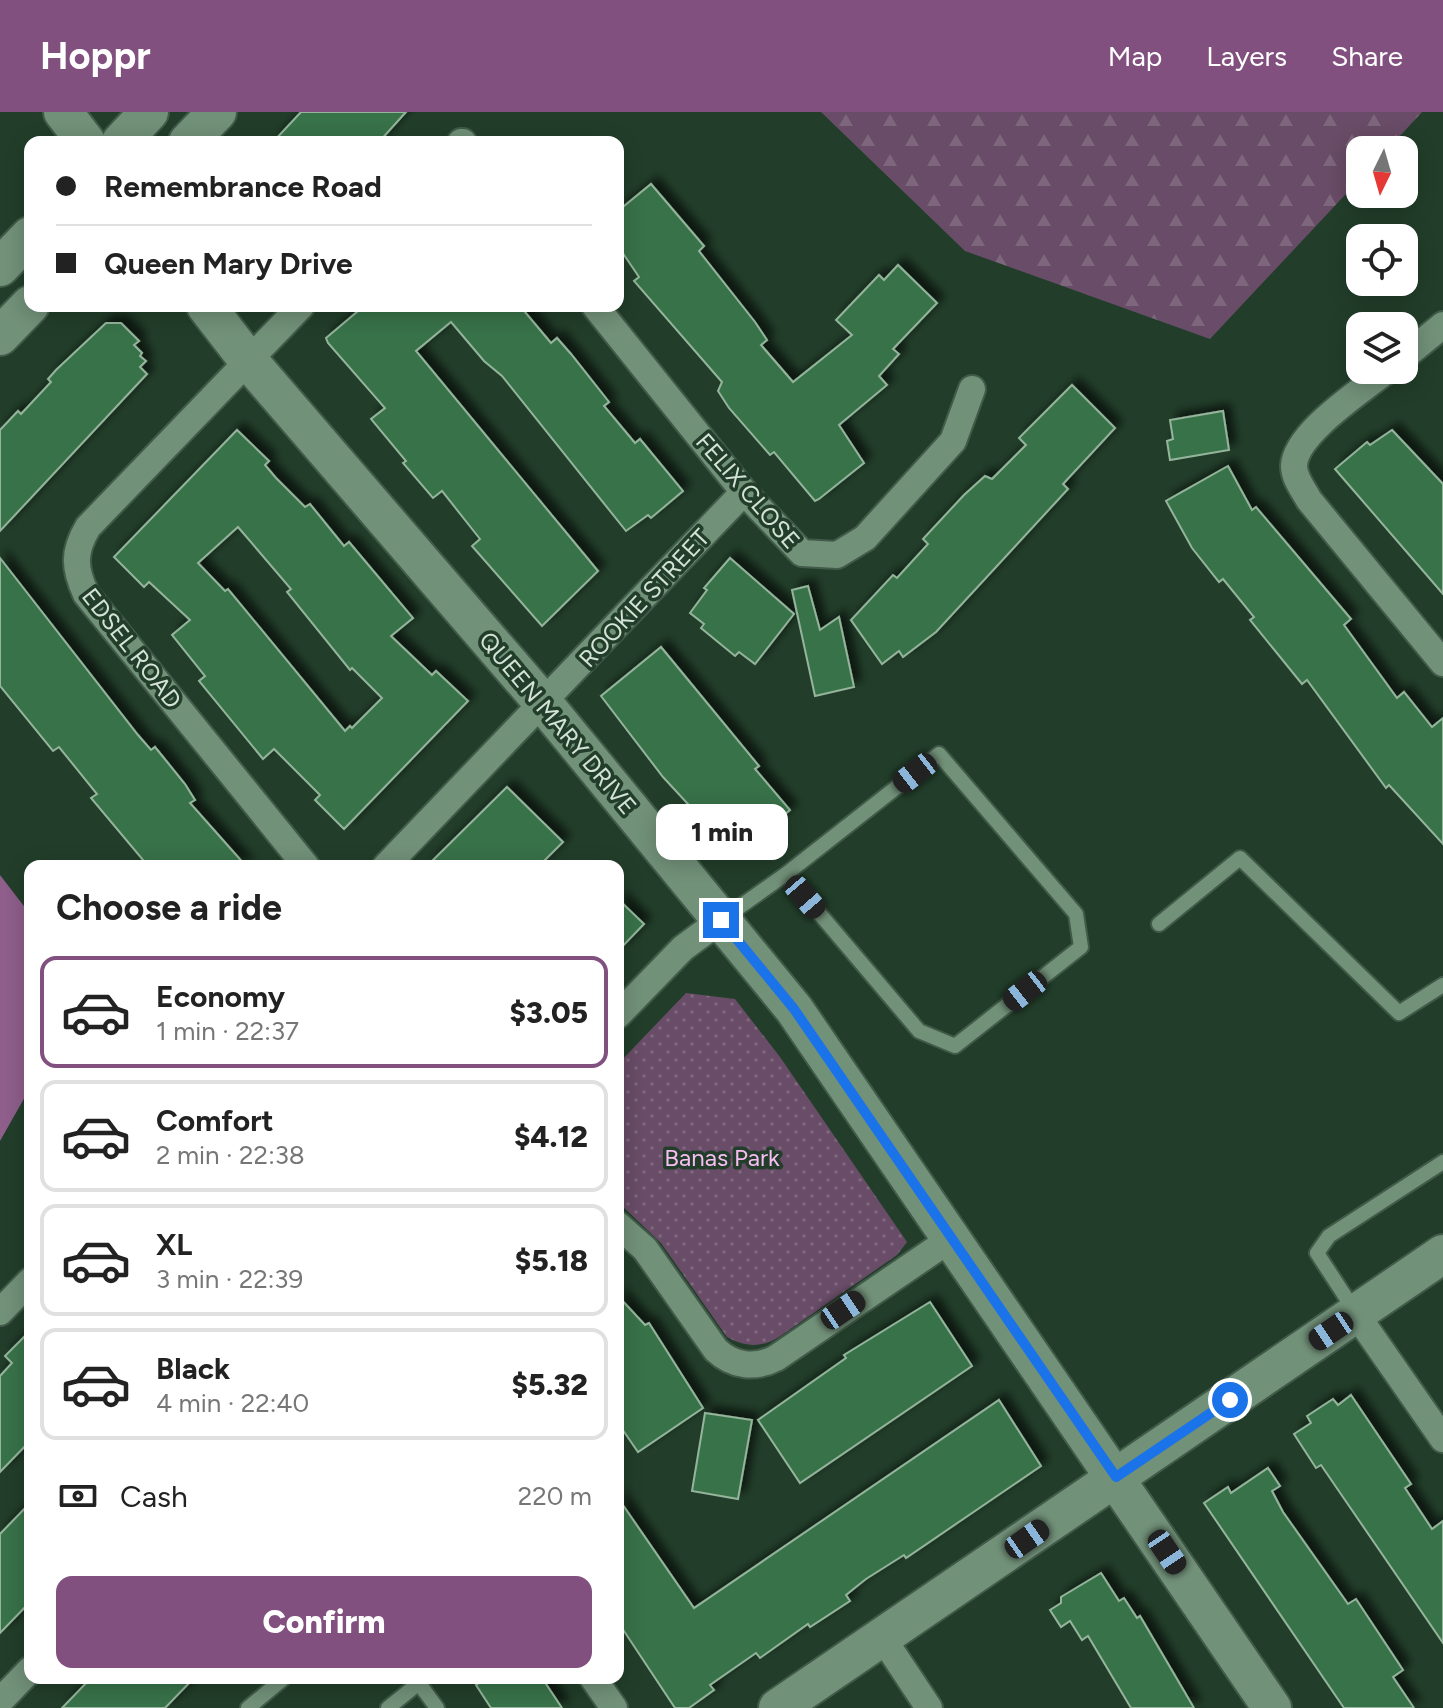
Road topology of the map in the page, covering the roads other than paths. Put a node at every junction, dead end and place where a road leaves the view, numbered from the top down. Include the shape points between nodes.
1 (63, 112) edge
2 (149, 112) edge
3 (217, 112) edge
4 (81, 136) edge
5 (127, 136) edge
6 (194, 136) edge
7 (24, 242) edge
8 (0, 267) edge
9 (24, 311) edge
10 (211, 312) edge
11 (295, 312) edge
12 (600, 312) edge
13 (1443, 325) edge
14 (0, 336) edge
15 (1418, 346) edge
16 (247, 359) junction
17 (1370, 384) edge
18 (972, 389) dead end
19 (744, 492) junction
20 (1443, 663) edge
21 (544, 704) junction
22 (301, 860) edge
23 (392, 860) edge
24 (786, 874) junction
25 (721, 920) junction
26 (1159, 924) dead end
27 (1443, 985) edge
28 (624, 1009) edge
29 (1443, 1162) edge
30 (624, 1230) edge
31 (952, 1238) junction
32 (1443, 1254) edge
33 (24, 1287) edge
34 (0, 1312) edge
35 (1356, 1314) junction
36 (1443, 1439) edge
37 (1116, 1477) junction
38 (882, 1637) junction
39 (24, 1676) edge
40 (277, 1684) edge
41 (415, 1684) edge
42 (422, 1684) edge
43 (597, 1684) edge
44 (0, 1701) edge
45 (248, 1708) edge
46 (388, 1708) edge
47 (437, 1708) edge
48 (614, 1708) edge
49 (778, 1708) edge
50 (929, 1708) edge
51 (1272, 1708) edge

1 - 4 street
2 - 5 street
3 - 6 street
7 - 8 street
9 - 14 street
10 - 16 street, QUEEN MARY DRIVE
11 - 16 street, EDSEL ROAD
12 - 19 street, FELIX CLOSE
13 - 15 street
16 - 21 street, QUEEN MARY DRIVE
16 - 22 street, EDSEL ROAD via 88,527 76,546 76,572 86,594
17 - 20 street via 1299,447 1297,480
18 - 19 street, FELIX CLOSE via 953,441 865,538 837,555 802,553
19 - 21 street, ROOKIE STREET
21 - 23 street, ROOKIE STREET
21 - 25 street, QUEEN MARY DRIVE
24 - 24 lane via 939,754 1076,914 1081,947 955,1046 919,1031
24 - 25 lane
25 - 28 street via 683,948
25 - 31 street, QUEEN MARY DRIVE via 794,1009
26 - 27 lane via 1240,858 1399,1013
29 - 35 lane via 1329,1236 1317,1253
30 - 31 street via 645,1249 716,1350 746,1365 776,1358
31 - 37 street, QUEEN MARY DRIVE
32 - 35 street
33 - 34 street
35 - 36 street
35 - 37 street
37 - 38 street
37 - 51 street, QUEEN MARY DRIVE
38 - 49 street
38 - 50 street
39 - 44 street
40 - 45 lane
41 - 46 lane
42 - 47 lane
43 - 48 street

